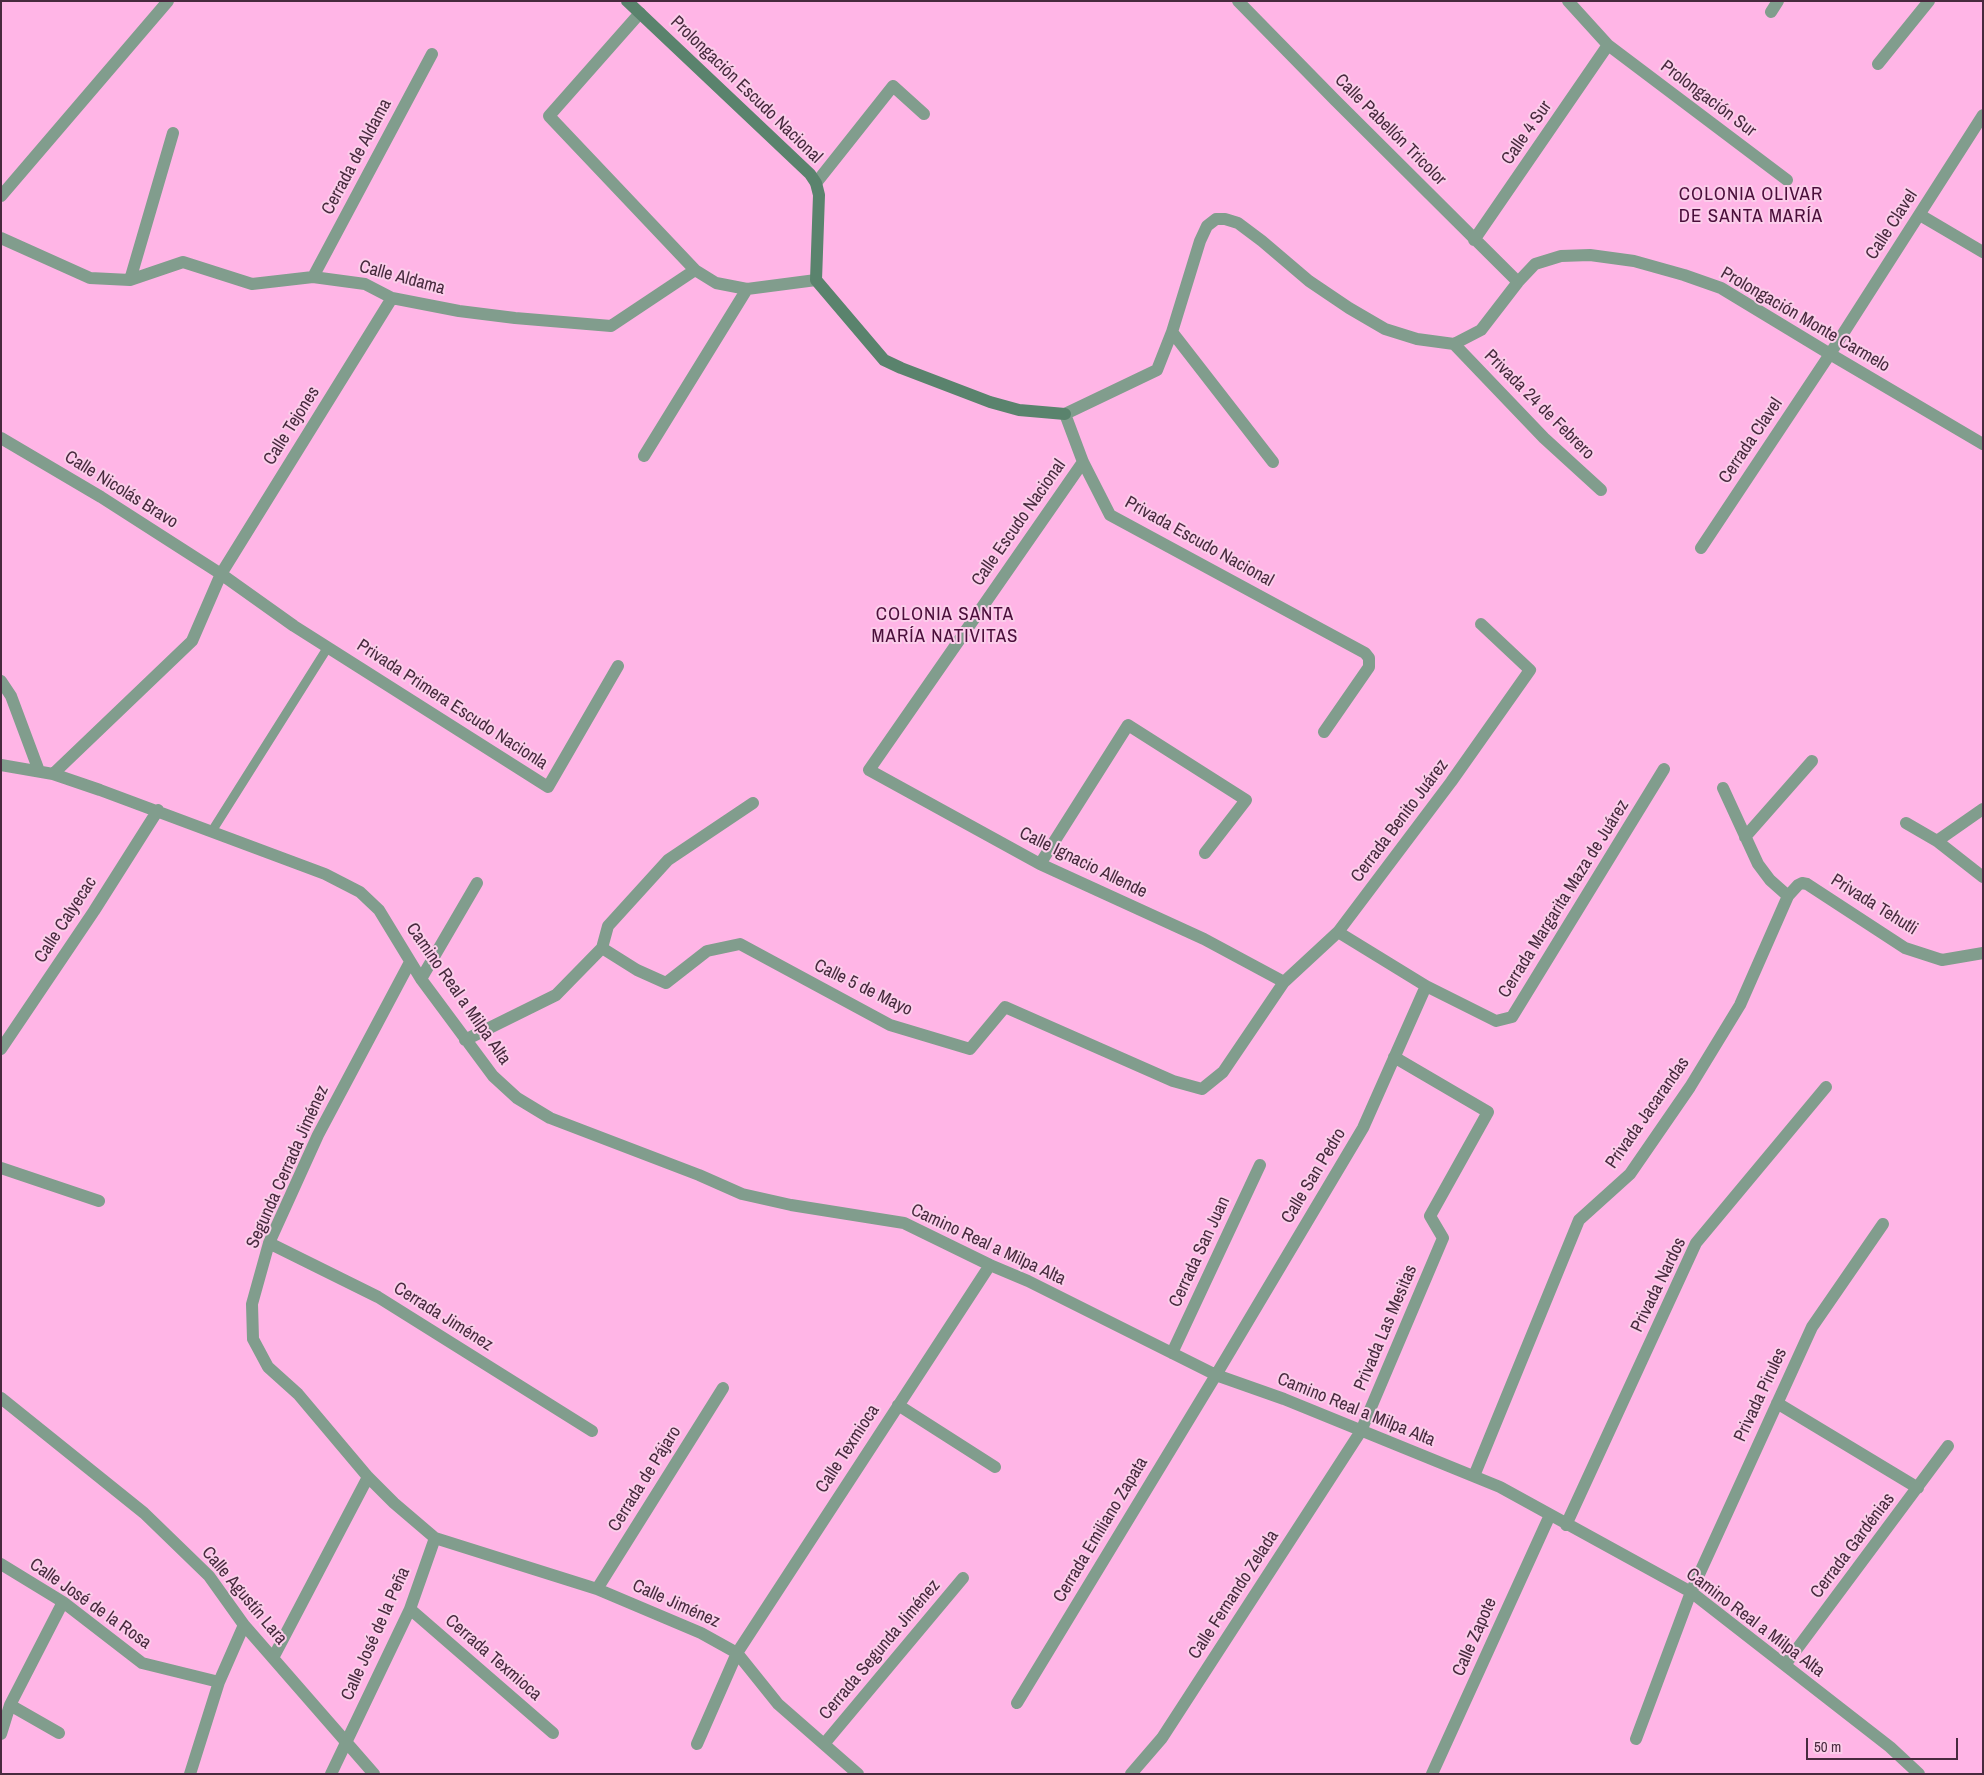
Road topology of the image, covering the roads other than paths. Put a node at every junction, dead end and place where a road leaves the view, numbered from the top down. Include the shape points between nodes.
1 (168, 1) edge
2 (627, 1) edge
3 (1238, 1) edge
4 (1568, 1) edge
5 (1929, 1) edge
6 (640, 13) junction
7 (1608, 45) junction
8 (432, 54) dead end
9 (1878, 64) dead end
10 (924, 114) dead end
11 (1983, 115) edge
12 (173, 132) dead end
13 (1787, 180) dead end
14 (816, 184) junction
15 (1, 196) edge
16 (1920, 215) junction
17 (1, 238) edge
18 (1474, 240) junction
19 (1983, 252) edge
20 (694, 270) junction
21 (313, 277) junction
22 (130, 280) junction
23 (816, 280) junction
24 (1518, 282) junction
25 (747, 288) junction
26 (392, 298) junction
27 (1172, 332) junction
28 (1454, 344) junction
29 (1830, 354) junction
30 (1065, 414) junction
31 (1, 438) edge
32 (1983, 444) edge
33 (644, 456) dead end
34 (1083, 462) junction
35 (1273, 462) dead end
36 (1601, 490) dead end
37 (1701, 548) dead end
38 (221, 574) junction
39 (1481, 624) dead end
40 (328, 647) junction
41 (618, 666) dead end
42 (1, 681) edge
43 (1324, 732) dead end
44 (1812, 761) dead end
45 (1, 766) edge
46 (1664, 769) dead end
47 (869, 770) joint
48 (39, 771) junction
49 (53, 774) junction
50 (1723, 788) dead end
51 (753, 803) dead end
52 (1983, 808) edge
53 (158, 810) junction
54 (1906, 823) dead end
55 (212, 831) junction
56 (1745, 837) junction
57 (1937, 841) junction
58 (1205, 853) dead end
59 (1040, 864) junction
60 (1983, 877) edge
61 (477, 883) dead end
62 (1788, 896) junction
63 (1338, 932) junction
64 (602, 948) junction
65 (1983, 953) edge
66 (410, 962) junction
67 (421, 979) junction
68 (1284, 982) junction
69 (1426, 986) junction
70 (465, 1040) junction
71 (1, 1049) edge
72 (1394, 1057) junction
73 (1826, 1087) dead end
74 (1260, 1165) dead end
75 (1, 1168) edge
76 (99, 1201) dead end
77 (1884, 1224) dead end
78 (269, 1243) junction
79 (990, 1265) junction
80 (1172, 1353) junction
81 (1216, 1375) junction
82 (723, 1388) dead end
83 (1, 1398) edge
84 (1777, 1403) junction
85 (898, 1405) junction
86 (592, 1431) dead end
87 (1361, 1431) junction
88 (1948, 1446) dead end
89 (995, 1467) dead end
90 (1474, 1476) junction
91 (368, 1477) junction
92 (1918, 1488) junction
93 (1550, 1515) junction
94 (1566, 1524) junction
95 (435, 1538) junction
96 (1, 1564) edge
97 (963, 1578) dead end
98 (597, 1589) junction
99 (1691, 1592) junction
100 (63, 1602) junction
101 (410, 1609) junction
102 (244, 1625) junction
103 (737, 1653) junction
104 (273, 1658) junction
105 (1785, 1666) junction
106 (220, 1682) junction
107 (1017, 1703) dead end
108 (10, 1705) junction
109 (59, 1733) dead end
110 (553, 1733) dead end
111 (1, 1734) edge
112 (1636, 1739) dead end
113 (346, 1744) junction
114 (697, 1744) dead end
115 (824, 1744) junction
116 (190, 1774) edge
117 (331, 1774) edge
118 (374, 1774) edge
119 (858, 1774) edge
120 (1130, 1774) edge
121 (1432, 1774) edge
122 (1920, 1774) edge

1 - 15 street
2 - 6 street, Prolongación Escudo Nacional
3 - 18 street, Calle Pabellón Tricolor
4 - 7 street, Prolongación Sur
5 - 9 street
6 - 14 street, Prolongación Escudo Nacional via 810,174
6 - 20 street via 548,116
7 - 13 street, Prolongación Sur
7 - 18 street, Calle 4 Sur
8 - 21 street, Cerrada de Aldama
10 - 14 street via 893,86
11 - 16 street, Calle Clavel
12 - 22 street
14 - 23 street, Prolongación Escudo Nacional via 819,195
16 - 19 street
16 - 29 street, Calle Clavel
17 - 22 street, Calle Aldama via 90,278
18 - 24 street, Calle Pabellón Tricolor
20 - 25 street via 716,283
20 - 26 street, Calle Aldama via 611,326 468,312
21 - 22 street, Calle Aldama via 252,284 183,262
21 - 26 street, Calle Aldama via 365,284
23 - 25 street
23 - 30 street via 884,360 990,402 1019,410
24 - 28 street, Prolongación Monte Carmelo via 1481,330
24 - 29 street, Prolongación Monte Carmelo via 1535,264 1561,256 1590,255 1634,261 1721,288
25 - 33 street
26 - 38 street, Calle Tejones
27 - 28 street via 1207,226 1216,219 1225,219 1238,223 1309,281 1385,329
27 - 30 street via 1157,370
27 - 35 street
28 - 36 street, Privada 24 de Febrero via 1544,438
29 - 32 street, Prolongación Monte Carmelo
29 - 37 street, Cerrada Clavel
30 - 34 street, Calle Escudo Nacional
31 - 38 street, Calle Nicolás Bravo
34 - 43 street, Privada Escudo Nacional via 1110,515 1365,653 1369,667
34 - 47 street, Calle Escudo Nacional
38 - 40 street, Privada Primera Escudo Nacionla
38 - 49 street, Calle Tejones via 192,641
39 - 63 street, Cerrada Benito Juárez via 1530,670
40 - 41 street, Privada Primera Escudo Nacionla via 548,787
40 - 55 lane
42 - 48 street via 12,696
44 - 56 street
45 - 48 street, Camino Real a Milpa Alta
46 - 69 street, Cerrada Margarita Maza de Juárez via 1512,1017 1496,1021
47 - 59 street, Calle Ignacio Allende
48 - 49 street, Camino Real a Milpa Alta
49 - 53 street, Camino Real a Milpa Alta
50 - 56 street
51 - 64 street via 668,860 608,926
52 - 57 street
53 - 55 street, Camino Real a Milpa Alta
53 - 71 street, Calle Calyecac via 94,912
54 - 57 street
55 - 66 street, Camino Real a Milpa Alta via 325,874 360,892 379,910
56 - 62 street via 1758,864
57 - 60 street
58 - 59 street via 1246,800 1128,725
59 - 68 street, Calle Ignacio Allende via 1204,939
61 - 67 street
62 - 65 street, Privada Tehutli via 1802,882 1807,884 1905,948 1942,960
62 - 90 street, Privada Jacarandas via 1740,1005 1690,1087 1630,1174 1579,1220
63 - 68 street, Cerrada Benito Juárez
63 - 69 street, Cerrada Margarita Maza de Juárez
64 - 68 street, Calle 5 de Mayo via 637,970 666,983 707,951 740,944 890,1025 970,1049 1005,1007 1173,1081 1202,1088 1223,1072
64 - 70 street via 556,995
66 - 67 street, Camino Real a Milpa Alta
66 - 78 street, Segunda Cerrada Jiménez via 318,1135
67 - 70 street, Camino Real a Milpa Alta
69 - 72 street, Calle San Pedro
70 - 79 street, Camino Real a Milpa Alta via 493,1076 516,1098 550,1118 699,1174 742,1194 904,1223
72 - 81 street, Calle San Pedro via 1363,1128
72 - 87 street, Privada Las Mesitas via 1488,1112 1430,1216 1443,1238
73 - 94 street, Privada Nardos via 1696,1243
74 - 80 street, Cerrada San Juan
75 - 76 street
77 - 84 street, Privada Pirules via 1812,1327
78 - 86 street, Cerrada Jiménez via 378,1297
78 - 91 street, Segunda Cerrada Jiménez via 252,1304 253,1339 268,1368 298,1394
79 - 80 street, Camino Real a Milpa Alta
79 - 85 street, Calle Texmioca
80 - 81 street, Camino Real a Milpa Alta
81 - 87 street, Camino Real a Milpa Alta
81 - 107 street, Cerrada Emiliano Zapata
82 - 98 street, Cerrada de Pájaro
83 - 102 street, Calle Agustín Lara via 144,1513 209,1576
84 - 92 street
84 - 99 street, Privada Pirules
85 - 89 street
85 - 103 street, Calle Texmioca
87 - 90 street, Camino Real a Milpa Alta
87 - 120 street, Calle Fernando Zelada via 1162,1738
88 - 92 street, Cerrada Gardénias
90 - 93 street, Camino Real a Milpa Alta
91 - 95 street, Segunda Cerrada Jiménez
91 - 104 street
92 - 105 street, Cerrada Gardénias
93 - 94 street, Camino Real a Milpa Alta
93 - 121 street, Calle Zapote
94 - 99 street, Camino Real a Milpa Alta
95 - 98 street, Calle Jiménez
95 - 101 street, Calle José de la Peña
96 - 100 street, Calle José de la Rosa
97 - 115 street, Cerrada Segunda Jiménez
98 - 103 street, Calle Jiménez via 701,1633
99 - 105 street, Camino Real a Milpa Alta
99 - 112 street, Privada Pirules
100 - 106 street, Calle José de la Rosa via 142,1663
100 - 108 street
101 - 110 street, Cerrada Texmioca
101 - 113 street, Calle José de la Peña
102 - 104 street, Calle Agustín Lara
102 - 106 street
103 - 114 street, Calle Texmioca
103 - 115 street, Calle Jiménez via 778,1704
104 - 113 street, Calle Agustín Lara
105 - 122 street, Camino Real a Milpa Alta
106 - 116 street
108 - 109 street
108 - 111 street
113 - 117 street
113 - 118 street, Calle Agustín Lara
115 - 119 street, Calle Jiménez

